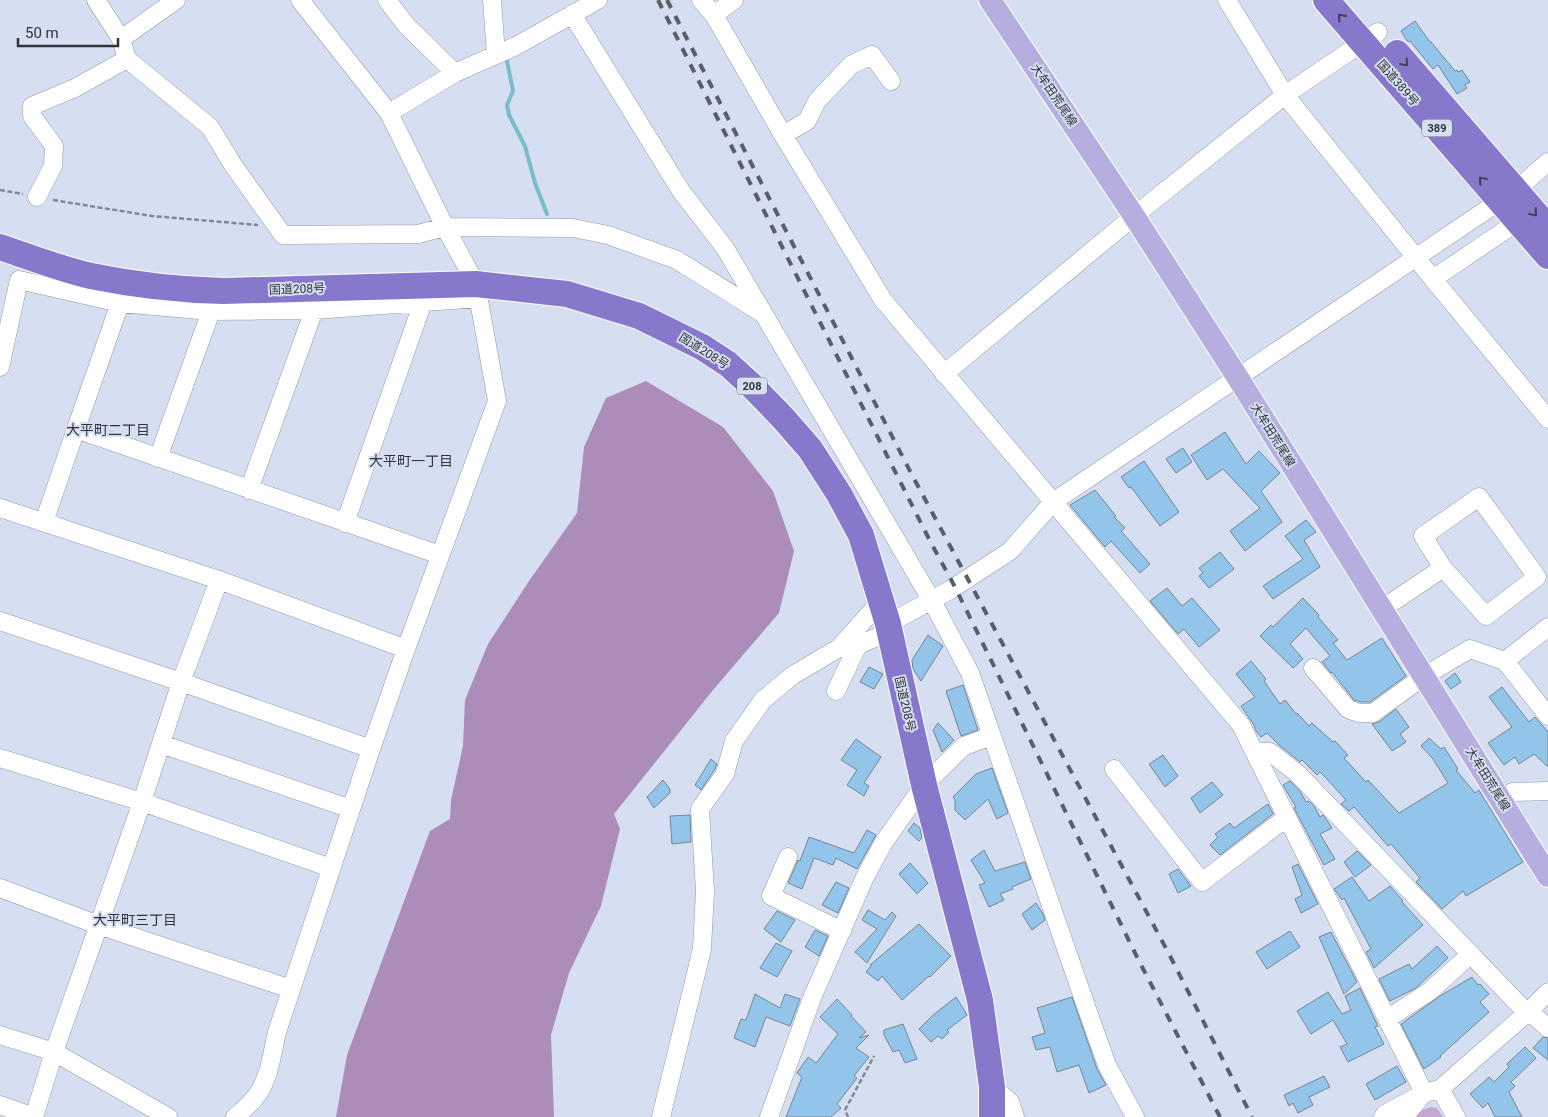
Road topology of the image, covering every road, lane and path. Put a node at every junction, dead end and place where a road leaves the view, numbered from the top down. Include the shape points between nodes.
1 (96, 0) edge
2 (176, 0) edge
3 (300, 0) edge
4 (387, 0) edge
5 (492, 0) edge
6 (598, 0) edge
7 (701, 0) edge
8 (734, 0) edge
9 (990, 0) edge
10 (1227, 0) edge
11 (1326, 0) edge
12 (1350, 0) edge
13 (572, 14) junction
14 (714, 15) junction
15 (1371, 38) junction
16 (121, 39) junction
17 (496, 55) junction
18 (127, 59) junction
19 (455, 73) junction
20 (891, 81) dead end
21 (1285, 95) junction
22 (389, 113) junction
23 (783, 135) junction
24 (1548, 162) edge
25 (0, 190) edge
26 (1508, 196) junction
27 (37, 197) junction
28 (1134, 216) junction
29 (1517, 222) junction
30 (277, 227) junction
31 (445, 227) junction
32 (1548, 228) edge
33 (0, 247) edge
34 (1548, 256) edge
35 (1417, 257) junction
36 (1433, 278) junction
37 (477, 291) junction
38 (423, 302) junction
39 (120, 304) junction
40 (314, 310) junction
41 (210, 311) junction
42 (765, 314) junction
43 (0, 367) edge
44 (944, 374) junction
45 (1238, 378) junction
46 (1548, 419) edge
47 (76, 429) junction
48 (158, 458) junction
49 (249, 490) junction
50 (1053, 502) junction
51 (0, 508) edge
52 (44, 522) junction
53 (345, 523) junction
54 (440, 555) junction
55 (1443, 568) junction
56 (219, 580) junction
57 (932, 600) junction
58 (1382, 609) junction
59 (886, 619) junction
60 (0, 621) edge
61 (1548, 627) edge
62 (406, 649) junction
63 (1505, 661) junction
64 (1313, 668) dead end
65 (1424, 676) junction
66 (181, 682) junction
67 (836, 691) dead end
68 (1548, 716) edge
69 (992, 736) junction
70 (161, 744) junction
71 (371, 750) junction
72 (1255, 752) junction
73 (0, 758) edge
74 (1114, 769) dead end
75 (924, 785) junction
76 (1548, 791) edge
77 (1500, 798) junction
78 (142, 802) junction
79 (351, 809) junction
80 (1286, 818) junction
81 (788, 857) dead end
82 (331, 868) junction
83 (1548, 876) edge
84 (0, 888) edge
85 (98, 925) junction
86 (842, 932) junction
87 (1471, 954) junction
88 (291, 989) junction
89 (1548, 992) edge
90 (1528, 1012) junction
91 (1387, 1019) junction
92 (1548, 1028) edge
93 (0, 1035) edge
94 (54, 1052) junction
95 (874, 1056) dead end
96 (992, 1087) junction
97 (1432, 1091) junction
98 (0, 1105) edge
99 (34, 1117) edge
100 (168, 1117) edge
101 (235, 1117) edge
102 (661, 1117) edge
103 (770, 1117) edge
104 (848, 1117) edge
105 (992, 1117) edge
106 (1015, 1117) edge
107 (1135, 1117) edge
108 (1383, 1117) edge
109 (1404, 1117) edge
110 (1456, 1117) edge

1 - 16 street
2 - 16 street
3 - 22 street
4 - 19 street via 406,25
5 - 17 street
6 - 13 street
7 - 14 street
8 - 14 street
9 - 28 main road, 大牟田荒尾線
10 - 21 street
15 -> 11 highway, 国道389号 / 389
12 - 15 highway, 国道389号 / 389
13 - 17 street
13 - 42 street via 681,191 725,248
14 - 23 street
15 - 21 street
15 - 26 highway, 国道389号 / 389
16 - 18 street
17 - 19 street
18 - 27 street via 75,88 32,106 32,116 54,146 53,166
18 - 30 street via 210,127 233,166
19 - 22 street
20 - 23 street via 872,55 851,66 817,101 807,121
21 - 28 street
21 - 35 street
22 - 31 street
23 - 44 street via 883,300
24 - 26 street
25 - 27 path
26 - 29 highway, 国道389号 / 389
26 -> 32 highway, 国道389号 / 389
26 - 35 street
27 - 30 path via 152,216
28 - 44 street
28 - 45 main road, 大牟田荒尾線
29 - 34 highway, 国道389号 / 389
29 - 36 street
30 - 31 street via 283,235 418,234
31 - 37 street
31 - 42 street via 573,228 608,235 677,260
33 - 37 highway, 国道208号 / 208 via 89,276 189,290
35 - 36 street
35 - 45 street
36 - 46 street
37 - 38 street
37 - 54 street via 497,401
37 - 59 highway, 国道208号 / 208 via 567,294 639,316 702,347 728,364 810,449 839,494 861,535
38 - 40 street
38 - 53 street
39 - 41 street
39 - 43 street via 19,280
39 - 47 street
40 - 41 street
40 - 49 street
41 - 48 street
42 - 57 street
44 - 50 street
45 - 50 street
45 - 58 main road, 大牟田荒尾線
47 - 48 street
47 - 52 street
48 - 49 street
49 - 53 street
50 - 57 street via 1010,551
50 - 72 street via 1241,725
51 - 52 street
52 - 56 street
53 - 54 street
54 - 62 street
55 - 55 street via 1422,536 1479,497 1537,577 1486,616
55 - 58 street
56 - 62 street
56 - 66 street
57 - 59 street
57 - 69 street via 970,673
58 - 65 main road, 大牟田荒尾線
59 - 67 street via 858,645
59 - 75 highway, 国道208号 / 208
59 - 102 street via 793,675 763,700 734,740 725,774 700,810 705,891 702,949
60 - 66 street
61 - 63 street
62 - 71 street
63 - 65 street via 1470,649
63 - 68 street
64 - 65 street via 1348,709 1359,713 1373,713
65 - 77 main road, 大牟田荒尾線
66 - 70 street
66 - 71 street
69 - 75 street via 964,746
69 - 107 street via 1107,1065
70 - 78 street
70 - 79 street
71 - 79 street
72 - 80 street
72 - 87 street via 1270,752 1298,774
73 - 78 street
74 - 80 street via 1202,882
75 - 86 street via 864,877
75 - 96 highway, 国道208号 / 208 via 980,1000
76 - 77 street via 1513,792
77 - 83 main road, 大牟田荒尾線
78 - 82 street
78 - 85 street
79 - 82 street
80 - 91 street
81 - 86 street via 772,896
82 - 88 street
84 - 85 street
85 - 88 street
85 - 94 street
86 - 103 street via 812,998
87 - 90 street
87 - 91 street via 1430,991
88 - 101 street via 267,1076 258,1095
89 - 90 street
90 - 92 street
90 - 97 street
91 - 97 street
93 - 94 street
94 - 99 street
94 - 100 street
95 - 104 path via 845,1110
96 - 105 highway, 国道208号 / 208
96 - 106 street via 1010,1102
97 - 108 street
97 - 109 street
97 - 110 street
98 - 99 street

